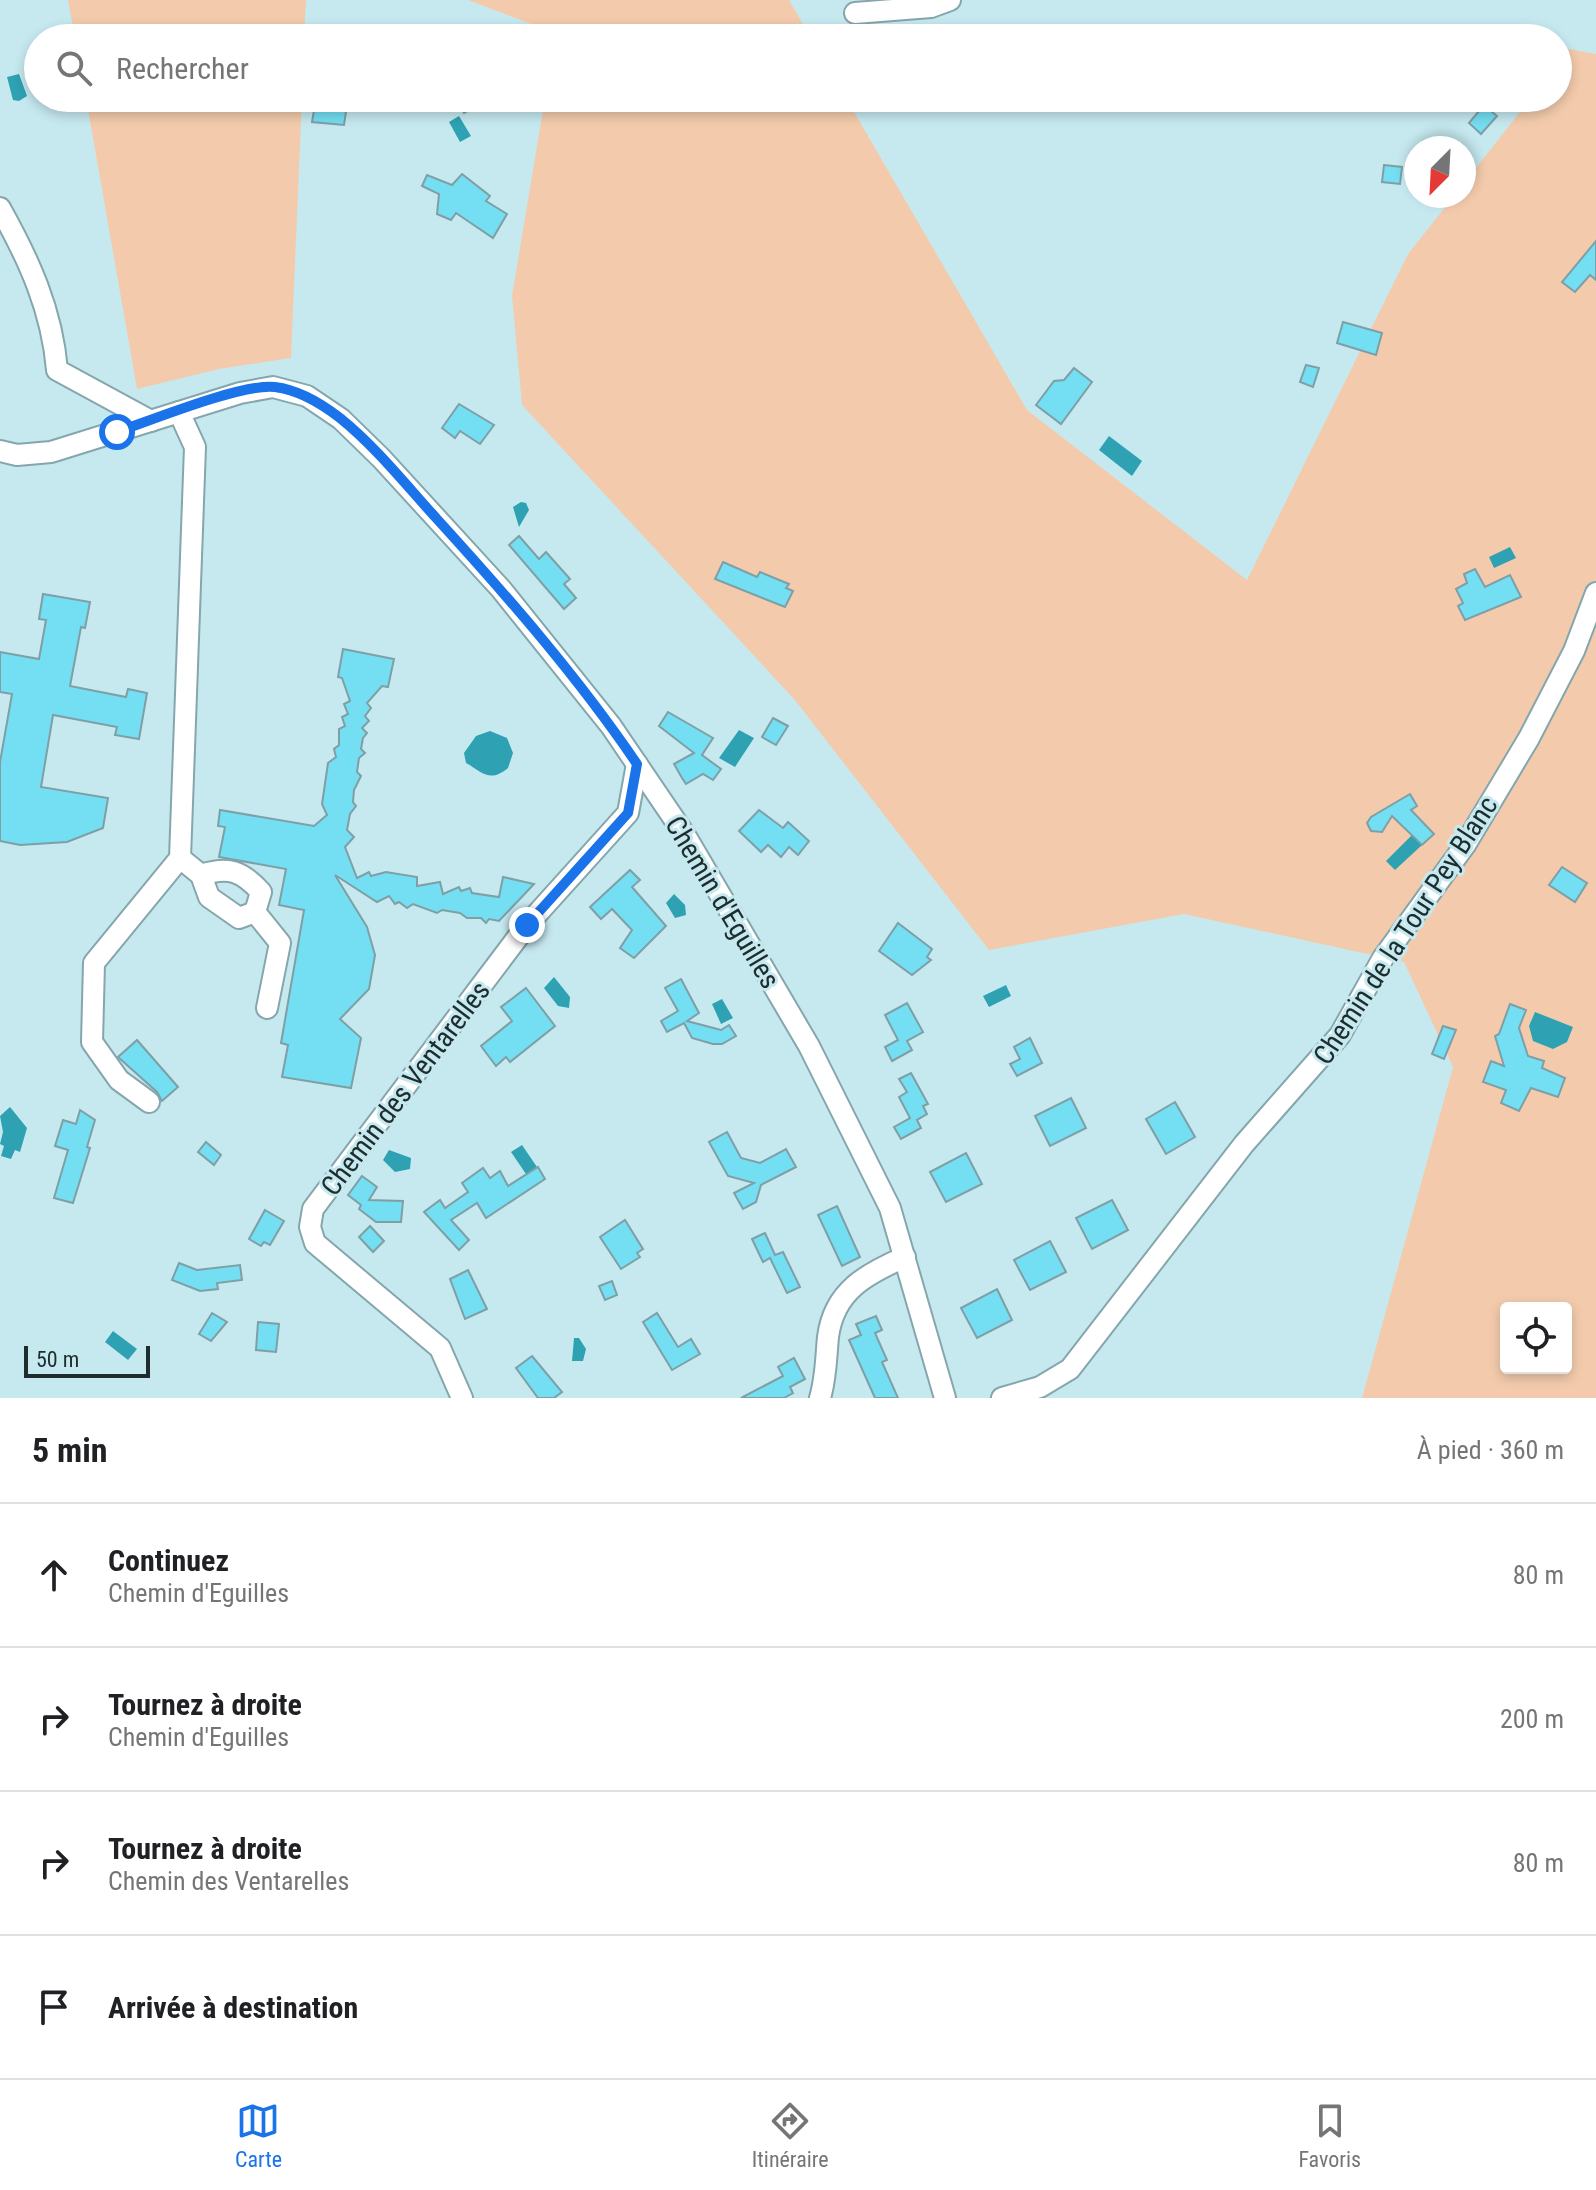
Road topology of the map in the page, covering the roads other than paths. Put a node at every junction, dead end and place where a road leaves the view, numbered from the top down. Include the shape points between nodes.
1 (950, 0) edge
2 (855, 13) dead end
3 (0, 208) edge
4 (179, 412) junction
5 (151, 421) junction
6 (0, 451) edge
7 (1596, 593) edge
8 (637, 764) junction
9 (180, 858) junction
10 (201, 875) junction
11 (255, 912) junction
12 (267, 1008) dead end
13 (149, 1102) dead end
14 (905, 1257) junction
15 (462, 1398) edge
16 (820, 1398) edge
17 (945, 1398) edge
18 (1002, 1398) edge

1 - 2 street via 931,7
3 - 5 street via 39,286 54,334 57,370
4 - 5 street, Chemin d'Eguilles
4 - 8 street, Chemin d'Eguilles via 273,387 307,396 341,419 501,589
4 - 9 street via 195,447
5 - 6 street, Chemin d'Eguilles via 51,452
7 - 18 street, Chemin de la Tour Pey Blanc via 1574,651 1529,738 1465,845 1383,958 1326,1055 1244,1144 1077,1362 1057,1380
8 - 14 street, Chemin d'Eguilles via 685,835 809,1046 890,1208
8 - 15 street, Chemin des Ventarelles via 628,813 527,925 313,1209 310,1227 315,1243 440,1348
9 - 10 street
9 - 13 street via 94,963 92,1042 119,1080
10 - 11 street via 209,897 239,918
10 - 11 street via 224,868 245,875 261,892
11 - 12 street via 280,943
14 - 16 street via 873,1270 837,1304
14 - 17 street, Chemin d'Eguilles

